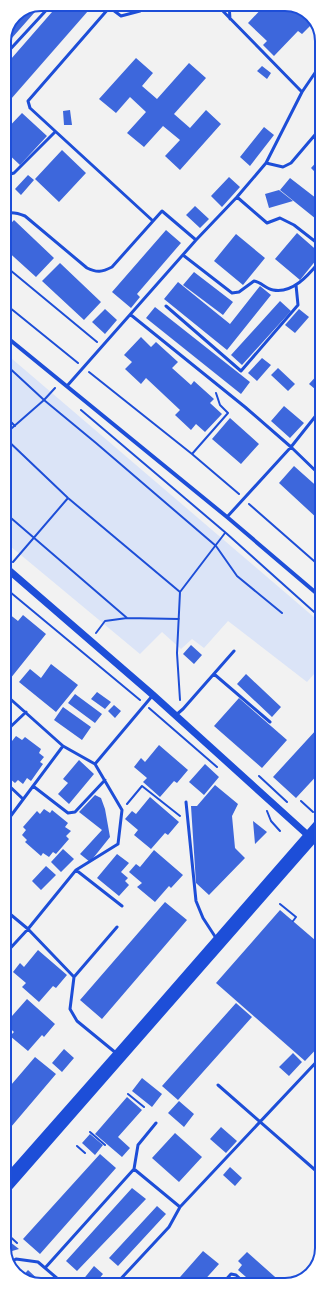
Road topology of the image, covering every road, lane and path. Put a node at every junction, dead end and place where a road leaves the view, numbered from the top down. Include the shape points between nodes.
1 (46, 11) edge
2 (106, 11) edge
3 (114, 11) edge
4 (141, 11) edge
5 (223, 11) edge
6 (229, 11) edge
7 (230, 19) junction
8 (11, 48) edge
9 (315, 73) edge
10 (302, 92) junction
11 (55, 132) junction
12 (314, 136) edge
13 (266, 163) junction
14 (11, 174) edge
15 (237, 197) junction
16 (11, 212) edge
17 (153, 221) junction
18 (196, 240) junction
19 (315, 241) edge
20 (183, 255) junction
21 (315, 267) edge
22 (11, 271) edge
23 (296, 286) junction
24 (166, 306) dead end
25 (11, 309) edge
26 (131, 315) junction
27 (11, 341) edge
28 (103, 347) junction
29 (84, 368) junction
30 (11, 369) edge
31 (212, 380) junction
32 (67, 386) junction
33 (55, 388) dead end
34 (44, 400) junction
35 (80, 408) dead end
36 (315, 417) edge
37 (11, 422) edge
38 (15, 426) junction
39 (11, 430) edge
40 (11, 443) edge
41 (291, 447) junction
42 (192, 454) junction
43 (315, 470) edge
44 (68, 498) junction
45 (244, 499) junction
46 (11, 518) edge
47 (227, 518) junction
48 (226, 533) junction
49 (34, 538) junction
50 (216, 546) junction
51 (13, 562) dead end
52 (315, 562) edge
53 (11, 572) edge
54 (180, 592) junction
55 (315, 592) edge
56 (282, 612) dead end
57 (315, 613) edge
58 (127, 618) junction
59 (179, 619) junction
60 (96, 632) dead end
61 (234, 650) dead end
62 (214, 674) junction
63 (153, 695) junction
64 (11, 699) edge
65 (180, 706) dead end
66 (26, 712) junction
67 (176, 716) junction
68 (270, 722) dead end
69 (11, 726) edge
70 (63, 746) junction
71 (95, 764) junction
72 (105, 780) junction
73 (33, 786) junction
74 (11, 788) edge
75 (23, 799) junction
76 (301, 801) dead end
77 (186, 802) dead end
78 (122, 810) junction
79 (313, 812) dead end
80 (11, 815) edge
81 (185, 820) dead end
82 (271, 821) dead end
83 (315, 830) edge
84 (280, 831) dead end
85 (315, 834) edge
86 (310, 838) junction
87 (315, 842) edge
88 (76, 870) junction
89 (280, 904) dead end
90 (122, 906) dead end
91 (11, 915) edge
92 (293, 921) dead end
93 (118, 927) dead end
94 (28, 929) junction
95 (217, 939) junction
96 (11, 947) edge
97 (74, 977) junction
98 (120, 1056) junction
99 (315, 1064) edge
100 (218, 1085) dead end
101 (128, 1094) dead end
102 (144, 1107) dead end
103 (156, 1123) dead end
104 (261, 1123) junction
105 (90, 1132) dead end
106 (105, 1145) dead end
107 (77, 1146) dead end
108 (85, 1153) dead end
109 (134, 1169) junction
110 (315, 1170) edge
111 (11, 1174) edge
112 (11, 1184) edge
113 (180, 1207) junction
114 (11, 1237) edge
115 (17, 1242) dead end
116 (14, 1260) edge
117 (45, 1268) junction
118 (57, 1278) edge
119 (122, 1278) edge
120 (227, 1278) edge
121 (239, 1278) edge

1 - 8 lane
2 - 11 lane via 28,101 30,108
3 - 4 lane via 121,16
5 - 7 lane
6 - 7 lane
7 - 10 lane
9 - 10 lane
10 - 13 lane
11 - 14 lane
11 - 17 lane
12 - 13 lane via 291,163 283,167
13 - 15 lane
15 - 18 lane
15 - 19 lane via 267,223 280,218
16 - 17 lane via 25,216 95,272 112,267
17 - 18 lane via 162,211
18 - 20 lane
20 - 23 lane via 232,293 239,292 254,281 272,290
20 - 26 lane
21 - 23 lane
22 - 28 path
23 - 24 lane via 298,305 241,371
25 - 29 path
26 - 28 lane
26 - 31 lane
27 - 32 street
28 - 29 lane
29 - 32 lane
29 - 42 path
30 - 34 path
31 - 41 lane
31 - 42 path via 220,405 228,413
32 - 47 street
33 - 34 path
34 - 38 path
34 - 50 path
35 - 48 path
36 - 41 lane
37 - 38 path
38 - 39 path
40 - 44 path
41 - 43 lane
41 - 45 lane
42 - 45 path
44 - 49 path
44 - 54 path
45 - 47 lane
45 - 52 path
46 - 49 path
47 - 55 street
48 - 50 path
48 - 57 path
49 - 51 path
49 - 58 path
50 - 54 path
50 - 56 path via 237,576
53 - 63 street
54 - 59 path
58 - 59 path
58 - 60 path via 105,621
59 - 65 path via 177,653
61 - 62 lane
62 - 67 lane
62 - 68 lane
63 - 67 street
63 - 71 lane
64 - 66 lane
66 - 69 lane
66 - 70 lane
67 - 86 street
70 - 71 lane
70 - 73 lane
71 - 72 lane
72 - 73 lane via 75,812 71,813
72 - 78 lane
73 - 75 lane
74 - 75 lane
75 - 80 lane
76 - 79 path
77 - 95 lane via 196,901 203,918
78 - 81 path via 142,786
78 - 88 lane via 118,844
82 - 84 path
83 - 86 main road
85 - 86 main road
86 - 87 street
86 - 95 main road
86 - 98 main road
88 - 90 lane
88 - 94 lane
89 - 92 path via 296,917
91 - 94 lane
93 - 97 lane
94 - 96 lane
94 - 97 lane
95 - 98 main road
97 - 98 lane via 70,1009 77,1021
98 - 111 main road
98 - 112 main road
99 - 104 lane
100 - 104 lane
101 - 102 path
103 - 109 lane via 138,1145
104 - 110 lane
104 - 113 lane
105 - 106 path
107 - 108 path
109 - 113 lane
109 - 117 lane
113 - 119 lane via 169,1227
114 - 115 path
116 - 117 lane via 38,1262
117 - 118 lane
120 - 121 lane via 231,1274

